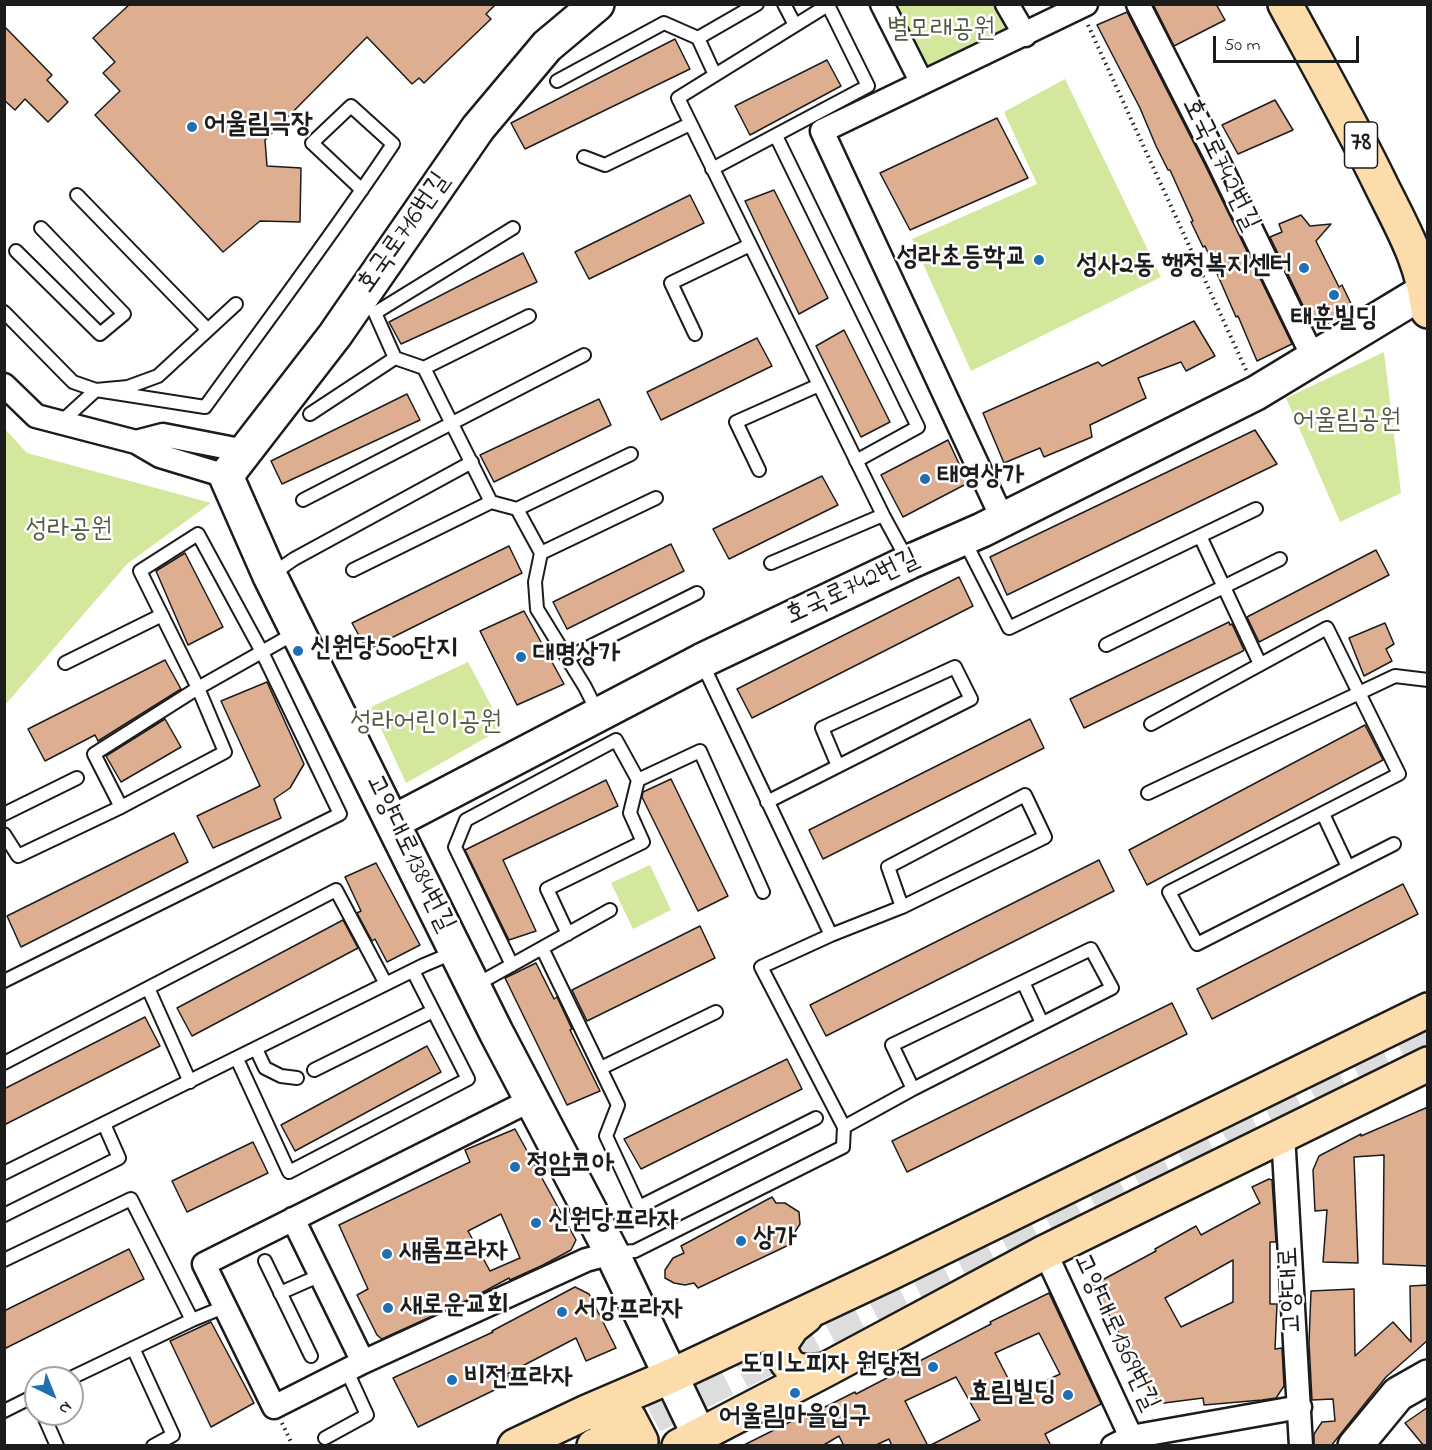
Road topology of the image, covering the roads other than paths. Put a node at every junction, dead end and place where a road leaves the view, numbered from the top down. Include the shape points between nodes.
1 (597, 4) edge
2 (757, 4) edge
3 (784, 4) edge
4 (882, 4) edge
5 (1007, 4) edge
6 (1138, 4) edge
7 (1285, 4) edge
8 (1310, 4) edge
9 (1083, 6) edge
10 (795, 25) junction
11 (1025, 36) junction
12 (698, 38) junction
13 (715, 75) junction
14 (557, 81) dead end
15 (922, 83) junction
16 (690, 124) junction
17 (776, 136) junction
18 (584, 157) dead end
19 (712, 169) junction
20 (362, 190) junction
21 (77, 195) dead end
22 (41, 228) dead end
23 (513, 228) dead end
24 (1428, 232) edge
25 (750, 245) junction
26 (16, 251) dead end
27 (1427, 297) edge
28 (236, 304) dead end
29 (4, 312) edge
30 (529, 315) dead end
31 (208, 330) junction
32 (694, 334) dead end
33 (584, 355) dead end
34 (395, 357) junction
35 (1314, 359) junction
36 (424, 368) junction
37 (4, 385) edge
38 (819, 386) junction
39 (96, 390) junction
40 (310, 414) dead end
41 (61, 422) junction
42 (451, 422) junction
43 (136, 442) junction
44 (631, 454) dead end
45 (472, 462) junction
46 (856, 462) junction
47 (235, 463) junction
48 (759, 470) dead end
49 (656, 498) dead end
50 (303, 500) dead end
51 (491, 502) junction
52 (517, 509) junction
53 (1256, 509) dead end
54 (883, 515) junction
55 (1003, 520) junction
56 (1200, 536) junction
57 (963, 539) junction
58 (542, 553) junction
59 (1280, 559) dead end
60 (909, 562) junction
61 (771, 563) dead end
62 (353, 570) dead end
63 (270, 576) junction
64 (1224, 587) junction
65 (697, 593) dead end
66 (162, 615) junction
67 (298, 631) junction
68 (1106, 645) dead end
69 (262, 652) junction
70 (567, 658) junction
71 (701, 661) junction
72 (65, 663) dead end
73 (1260, 664) junction
74 (1428, 680) edge
75 (198, 688) junction
76 (1360, 694) junction
77 (598, 713) junction
78 (1151, 724) dead end
79 (838, 766) junction
80 (77, 778) dead end
81 (638, 780) junction
82 (1148, 793) dead end
83 (767, 802) junction
84 (121, 807) junction
85 (4, 814) edge
86 (1323, 814) junction
87 (393, 822) junction
88 (4, 834) edge
89 (1394, 844) dead end
90 (1348, 867) junction
91 (763, 892) dead end
92 (902, 907) junction
93 (610, 910) dead end
94 (568, 934) junction
95 (831, 935) junction
96 (543, 948) junction
97 (456, 952) junction
98 (512, 964) junction
99 (413, 971) junction
100 (4, 981) edge
101 (1023, 982) junction
102 (386, 984) junction
103 (473, 986) junction
104 (148, 988) junction
105 (1428, 1010) edge
106 (434, 1011) junction
107 (716, 1012) dead end
108 (1042, 1023) junction
109 (256, 1049) junction
110 (237, 1059) junction
111 (4, 1063) edge
112 (1428, 1064) edge
113 (601, 1068) junction
114 (314, 1070) dead end
115 (297, 1078) dead end
116 (190, 1082) junction
117 (912, 1089) junction
118 (531, 1100) junction
119 (816, 1118) dead end
120 (104, 1124) junction
121 (844, 1127) junction
122 (1283, 1134) junction
123 (4, 1173) edge
124 (4, 1215) edge
125 (293, 1219) junction
126 (1045, 1252) junction
127 (612, 1253) junction
128 (4, 1260) edge
129 (265, 1261) dead end
130 (321, 1275) junction
131 (280, 1293) junction
132 (224, 1307) junction
133 (814, 1309) junction
134 (192, 1320) junction
135 (133, 1348) junction
136 (310, 1356) dead end
137 (355, 1367) junction
138 (825, 1370) junction
139 (84, 1372) edge
140 (671, 1376) junction
141 (1428, 1377) edge
142 (24, 1401) edge
143 (1300, 1407) junction
144 (4, 1410) edge
145 (587, 1412) junction
146 (48, 1426) edge
147 (325, 1438) dead end
148 (694, 1442) edge
149 (614, 1443) edge
150 (1125, 1443) edge
151 (57, 1446) edge
152 (153, 1446) edge
153 (515, 1446) edge
154 (1301, 1446) edge
155 (1355, 1446) edge

1 - 47 street, 호국로716번길 via 548,46 478,128 335,335
2 - 12 lane
3 - 10 lane
4 - 15 street
5 - 11 street
6 - 35 street, 호국로742번길
7 - 27 main road, 78 via 1358,138 1416,257
8 - 24 main road, 78
9 - 11 street
10 - 13 lane
10 - 17 lane via 828,5 868,86
11 - 15 street
12 - 13 lane
12 - 14 lane via 664,24
13 - 16 lane via 678,98
15 - 55 street via 822,131
16 - 18 lane via 605,165
16 - 19 lane
17 - 19 lane
17 - 46 lane via 918,427
19 - 25 lane
20 - 20 lane via 312,143 351,106 393,144
20 - 39 lane via 205,407
21 - 31 lane
22 - 26 lane via 124,314 100,334
23 - 34 lane via 375,313
25 - 32 lane via 671,283
25 - 38 lane
27 - 35 street, 호국로742번길
28 - 31 lane
29 - 39 lane via 73,382
30 - 36 lane
31 - 39 lane via 158,376 128,387
33 - 42 lane
34 - 36 lane
34 - 40 lane
35 - 55 street, 호국로742번길 via 1256,393
36 - 42 lane
37 - 41 street via 36,416
38 - 46 lane
38 - 48 lane via 735,422
39 - 41 lane
41 - 43 street
42 - 45 lane
42 - 50 lane
43 - 47 street via 160,456
43 - 47 street via 163,435
44 - 52 lane
45 - 51 lane
45 - 63 lane via 294,558
46 - 54 lane
47 - 63 street, 고양대로1384번길
49 - 58 lane
51 - 52 lane
51 - 62 lane
52 - 58 lane
53 - 56 lane
54 - 60 lane
54 - 61 lane
55 - 57 street, 호국로742번길
56 - 57 lane via 1009,627
56 - 64 lane
57 - 60 street, 호국로742번길
58 - 70 lane via 536,582 537,609
59 - 64 lane
60 - 71 street, 호국로742번길
63 - 67 street, 고양대로1384번길
64 - 68 lane
64 - 73 lane
65 - 70 lane
66 - 69 lane via 140,571 198,534
66 - 72 lane
66 - 75 lane
67 - 69 lane
67 - 87 street, 고양대로1384번길
69 - 75 lane
69 - 100 lane via 340,814
70 - 77 lane
71 - 77 street, 호국로742번길
71 - 83 lane
73 - 76 lane via 1327,628
73 - 78 lane
74 - 76 lane via 1395,676
75 - 84 lane via 94,754
75 - 84 lane via 225,752
76 - 82 lane
76 - 86 lane via 1399,774
77 - 87 street, 호국로742번길
79 - 79 lane via 822,728 955,666 971,699
79 - 83 lane
80 - 85 lane
81 - 91 lane via 700,752
81 - 94 lane via 630,813 642,842 547,888
81 - 98 lane via 616,740 465,820 455,847
83 - 95 lane
84 - 88 lane via 18,856
86 - 90 lane
86 - 90 lane via 1169,892 1197,944
87 - 97 street, 고양대로1384번길
89 - 90 lane
92 - 92 lane via 888,867 1025,795 1045,837
92 - 95 lane
93 - 94 lane
94 - 96 lane
95 - 121 lane via 761,967
96 - 98 lane
96 - 113 lane
97 - 99 lane
97 - 103 street, 고양대로1384번길
98 - 103 lane
99 - 102 lane
99 - 106 lane
101 - 108 lane
101 - 108 lane via 1091,949 1112,988
101 - 117 lane via 892,1045
102 - 104 lane via 336,890
102 - 109 lane
103 - 118 street, 고양대로1384번길
104 - 111 lane
104 - 116 lane
105 - 133 main road
106 - 110 lane via 468,1079 289,1172
106 - 114 lane
107 - 113 lane
108 - 117 lane
109 - 110 lane
109 - 115 lane via 264,1068
110 - 116 lane
112 - 122 main road
113 - 119 lane via 618,1105 606,1136 639,1207
116 - 120 lane
117 - 121 lane
118 - 125 street
118 - 127 street, 고양대로1384번길
120 - 123 lane
120 - 124 lane via 119,1158
121 - 127 lane via 843,1147 635,1251
122 - 126 main road
122 - 143 street, 고양대로
125 - 130 street
125 - 132 street via 204,1264
126 - 138 main road
126 - 150 street, 고양대로1369번길
127 - 137 street via 586,1260
127 - 140 street, 고양대로1384번길
128 - 134 lane via 131,1199
129 - 131 lane
130 - 131 lane
130 - 137 street
131 - 136 lane
132 - 134 lane
132 - 137 street via 274,1407
133 - 138 main road via 792,1327 780,1345 788,1365 803,1373
133 - 140 main road
134 - 135 lane
135 - 139 lane
135 - 152 lane via 173,1436
137 - 147 lane via 367,1415
138 - 148 main road
140 - 145 main road
140 - 148 street, 고양대로1384번길
141 - 155 street via 1398,1394
142 - 144 lane
143 - 150 street, 고양대로1369번길
143 - 154 street, 고양대로
145 - 149 main road via 629,1418 641,1441
145 - 153 main road
146 - 151 lane

